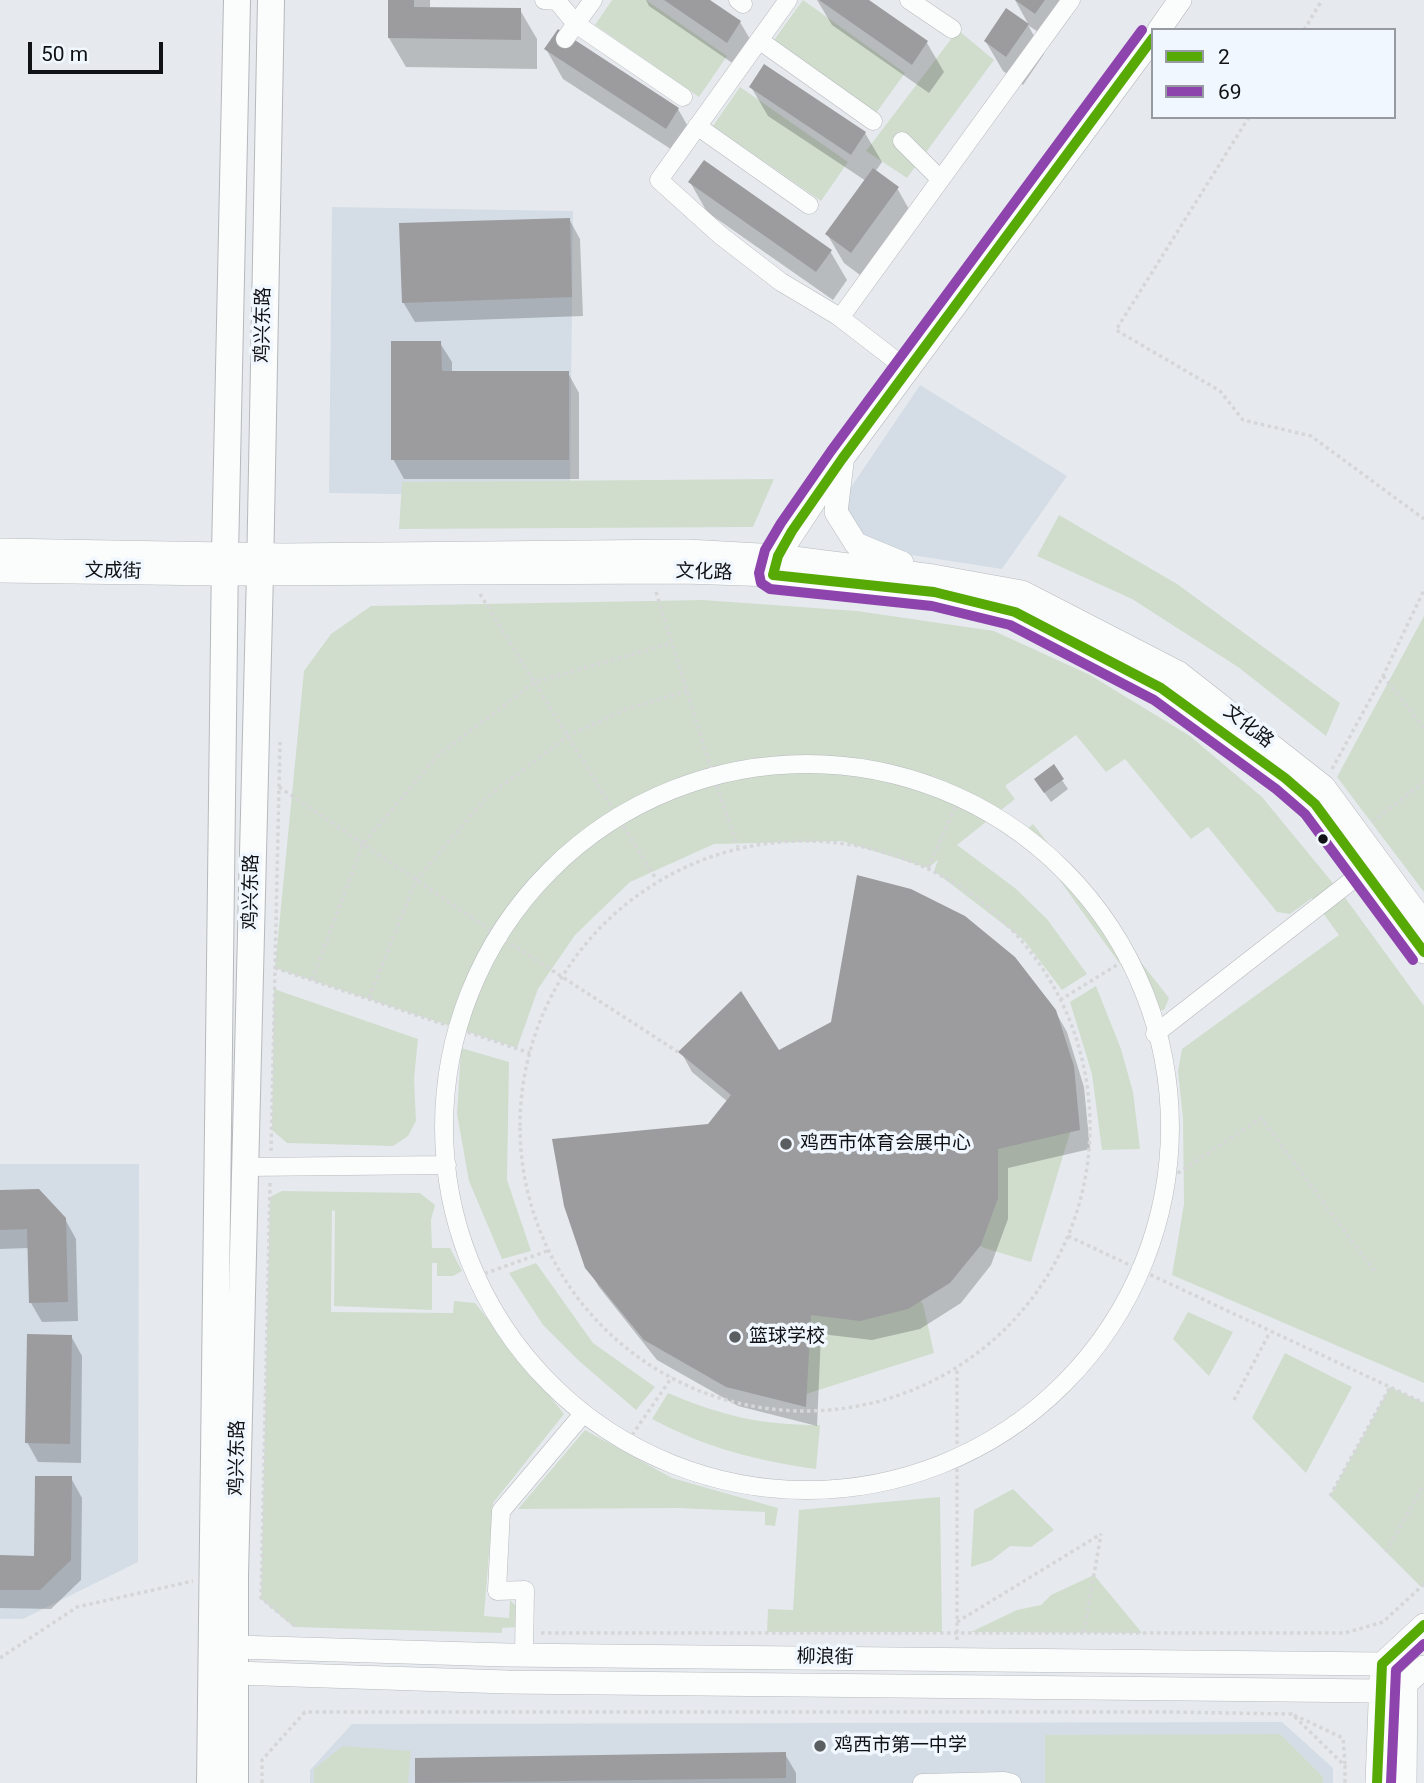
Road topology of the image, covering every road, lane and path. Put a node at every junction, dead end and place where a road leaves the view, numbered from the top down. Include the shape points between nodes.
1 (237, 0) edge
2 (271, 0) edge
3 (544, 0) edge
4 (593, 0) edge
5 (788, 0) edge
6 (909, 0) edge
7 (1071, 0) edge
8 (1180, 0) edge
9 (1322, 0) edge
10 (576, 24) junction
11 (1159, 28) edge
12 (1305, 28) edge
13 (952, 29) dead end
14 (565, 39) dead end
15 (759, 40) junction
16 (1151, 41) edge
17 (684, 97) dead end
18 (1248, 119) edge
19 (873, 121) dead end
20 (697, 126) junction
21 (902, 141) dead end
22 (940, 180) junction
23 (809, 205) dead end
24 (840, 318) junction
25 (908, 370) junction
26 (842, 459) junction
27 (1424, 519) edge
28 (0, 551) edge
29 (226, 564) junction
30 (260, 564) junction
31 (775, 565) junction
32 (0, 571) edge
33 (933, 576) junction
34 (1424, 590) edge
35 (656, 593) dead end
36 (480, 594) dead end
37 (672, 643) junction
38 (1383, 676) junction
39 (535, 682) junction
40 (687, 691) junction
41 (1424, 728) edge
42 (568, 736) junction
43 (280, 738) dead end
44 (713, 775) junction
45 (1424, 782) edge
46 (279, 787) junction
47 (1325, 787) junction
48 (960, 797) junction
49 (617, 814) junction
50 (1370, 824) dead end
51 (363, 844) junction
52 (738, 847) junction
53 (928, 868) junction
54 (1364, 871) junction
55 (656, 879) junction
56 (416, 880) junction
57 (1424, 923) edge
58 (499, 936) junction
59 (1424, 953) edge
60 (1130, 957) junction
61 (275, 968) junction
62 (312, 980) junction
63 (369, 999) junction
64 (1060, 1000) junction
65 (459, 1028) junction
66 (1155, 1034) junction
67 (678, 1052) dead end
68 (530, 1053) junction
69 (447, 1165) junction
70 (258, 1167) junction
71 (1166, 1181) junction
72 (1068, 1236) junction
73 (550, 1250) junction
74 (1138, 1271) junction
75 (1375, 1272) dead end
76 (478, 1276) junction
77 (1270, 1332) junction
78 (957, 1369) junction
79 (673, 1377) junction
80 (1390, 1387) junction
81 (1234, 1400) dead end
82 (1424, 1403) edge
83 (583, 1414) junction
84 (628, 1441) junction
85 (958, 1456) junction
86 (1424, 1484) edge
87 (1330, 1496) dead end
88 (1386, 1552) dead end
89 (212, 1576) junction
90 (1424, 1584) edge
91 (957, 1622) junction
92 (1424, 1625) edge
93 (308, 1628) dead end
94 (957, 1632) junction
95 (1084, 1632) junction
96 (524, 1644) junction
97 (0, 1658) edge
98 (227, 1659) junction
99 (957, 1660) junction
100 (1382, 1664) junction
101 (1424, 1667) edge
102 (1406, 1684) junction
103 (1380, 1691) junction
104 (1292, 1714) junction
105 (1345, 1766) junction
106 (210, 1783) edge
107 (235, 1783) edge
108 (262, 1783) edge
109 (922, 1783) edge
110 (1012, 1783) edge
111 (1345, 1783) edge
112 (1377, 1783) edge
113 (1405, 1783) edge

1 - 29 highway, 鸡兴东路
2 - 30 highway, 鸡兴东路
3 - 10 street via 557,1
4 - 10 street
5 - 15 street
6 - 13 street
7 - 22 street
8 - 11 main road
9 - 12 path
10 - 14 street
10 - 17 street
15 - 19 street
15 - 20 street
16 - 25 main road
18 - 27 path via 1116,330 1220,391 1243,421 1311,436
20 - 23 street
20 - 24 street via 659,180 781,282
21 - 22 street
22 - 24 street
24 - 25 street
25 - 26 main road
26 - 31 main road
26 - 33 main road via 836,512 856,544
28 - 29 main road, 文成街
29 - 30 main road, 文化路
29 - 32 main road, 文成街
29 - 89 highway, 鸡兴东路
30 - 31 main road, 文化路 via 687,551
30 - 70 highway, 鸡兴东路
31 - 33 main road, 文化路
31 - 54 main road, 文化路 via 934,592 1015,612 1161,688 1285,778 1315,804
33 - 47 main road, 文化路 via 1022,592 1179,673
34 - 38 path
35 - 37 path
36 - 39 path
37 - 39 path
37 - 40 path
38 - 41 path
38 - 47 path
39 - 42 path
39 - 51 path via 437,756
40 - 42 path via 624,710
40 - 44 path
42 - 49 path
42 - 56 path via 487,797
43 - 46 path
44 - 48 street via 838,762 949,790
44 - 49 street
44 - 52 path
45 - 50 path
46 - 51 path
46 - 61 path
47 - 57 main road, 文化路
48 - 53 path
48 - 60 street via 1056,859
49 - 55 path
49 - 58 street via 529,888
51 - 56 path
51 - 62 path
52 - 53 path via 842,841
52 - 55 path
53 - 64 path via 1016,931
54 - 59 main road, 文化路
54 - 66 street
55 - 68 path via 583,942 537,1021
56 - 58 path
56 - 63 path
58 - 65 street via 469,986
58 - 67 path
60 - 64 path
60 - 66 street
61 - 62 path
61 - 70 path
62 - 63 path
63 - 65 path
64 - 72 path via 1070,1014 1092,1111 1081,1210
65 - 68 path
65 - 69 street via 442,1098
66 - 71 street via 1170,1082
68 - 73 path via 518,1111 528,1202
69 - 70 street
69 - 76 street via 451,1213
70 - 93 path via 261,1598 294,1627
70 - 98 highway, 鸡兴东路
71 - 74 street via 1164,1208
71 - 75 path via 1261,1118
72 - 74 path
72 - 78 path via 1036,1298 971,1362
73 - 76 path
73 - 79 path via 566,1285 628,1353
74 - 77 path
74 - 85 street via 1116,1325 1030,1419
76 - 83 street via 495,1319 570,1406
77 - 80 path
77 - 81 path
78 - 79 path via 889,1402 798,1414 708,1397
78 - 85 path
79 - 84 path
80 - 82 path
80 - 87 path
83 - 84 street
83 - 96 street via 501,1511 497,1591 526,1590
84 - 85 street via 669,1466 793,1494 918,1477
85 - 91 path
86 - 88 path
89 - 97 path via 77,1607
89 - 98 highway, 鸡兴东路
90 - 95 path via 1383,1622 1345,1633
91 - 94 path
91 - 95 path via 1101,1534
92 - 100 main road
94 - 95 path
94 - 96 path
94 - 99 path
96 - 98 main road, 柳浪街
96 - 99 main road, 柳浪街
98 - 103 main road, 柳浪街 via 507,1682
98 - 106 highway, 鸡兴东路
98 - 107 highway, 鸡兴东路
99 - 100 main road, 柳浪街
100 - 102 main road
100 - 103 main road
101 - 102 main road, 柳浪街
102 - 103 main road, 柳浪街
102 - 113 main road
103 - 112 main road
104 - 105 path
104 - 105 path via 1343,1738
104 - 108 path via 305,1712 262,1760
105 - 111 path
109 - 110 street

